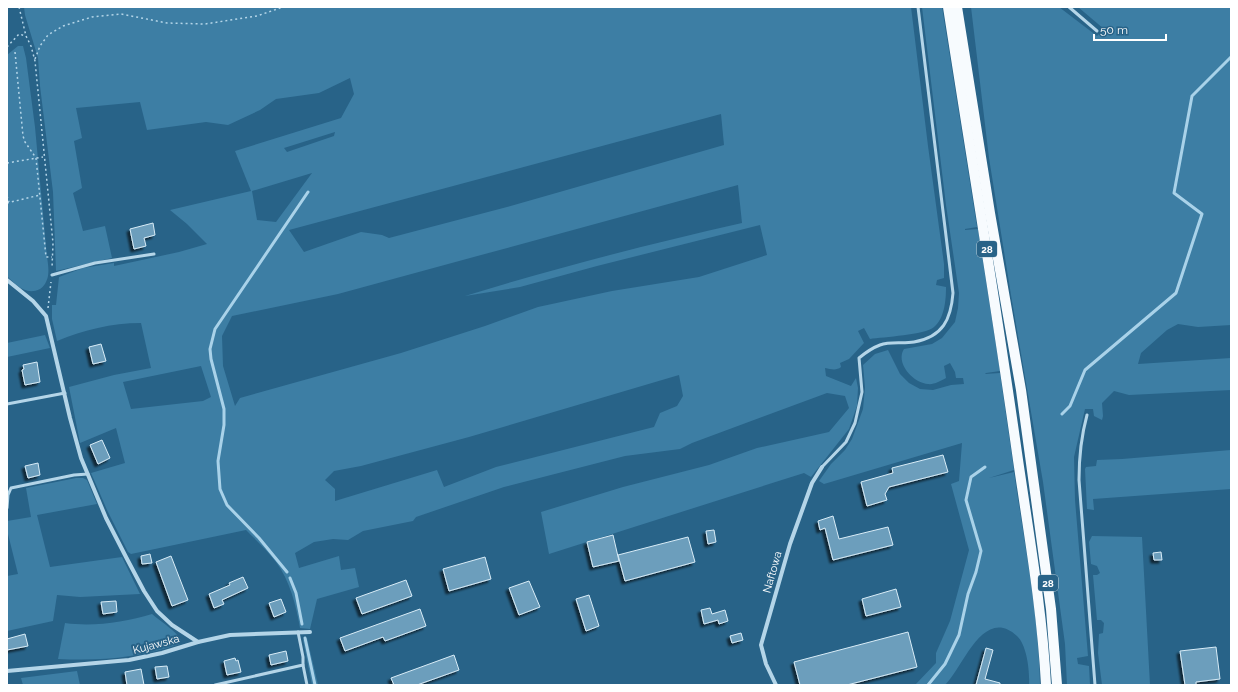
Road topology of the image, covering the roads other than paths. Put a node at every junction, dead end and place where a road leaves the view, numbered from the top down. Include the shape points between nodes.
1 (918, 7) edge
2 (948, 7) edge
3 (957, 7) edge
4 (961, 7) edge
5 (1069, 7) edge
6 (958, 18) junction
7 (1097, 31) dead end
8 (154, 254) dead end
9 (52, 275) road end
10 (7, 280) edge
11 (65, 393) junction
12 (7, 404) edge
13 (1087, 416) dead end
14 (822, 467) joint
15 (88, 474) junction
16 (7, 508) edge
17 (298, 632) junction
18 (310, 632) dead end
19 (198, 642) junction
20 (303, 665) junction
21 (7, 671) edge
22 (215, 685) edge
23 (307, 685) edge
24 (776, 685) edge
25 (1046, 685) edge
26 (1057, 685) edge
27 (1095, 685) edge

1 - 14 lane via 953,293 952,309 947,322 938,332 927,338 915,342 881,344 859,358 862,392 855,423 846,442
2 - 25 main road, 28 via 1030,532
3 - 6 main road, 28
4 - 6 lane
5 - 7 lane
6 - 26 main road, 28 via 1023,402 1050,602
8 - 9 lane via 95,263
10 - 11 street via 33,301 46,316
11 - 12 lane
11 - 15 street via 81,458
13 - 27 lane via 1082,432 1079,480
14 - 24 street, Naftowa via 812,483 790,544 761,645
15 - 16 lane via 11,488
15 - 19 street via 106,518 157,611 172,625
17 - 18 street, Kujawska
17 - 19 street, Kujawska via 230,635
17 - 20 lane
19 - 21 street, Kujawska via 129,660
20 - 22 lane
20 - 23 lane

